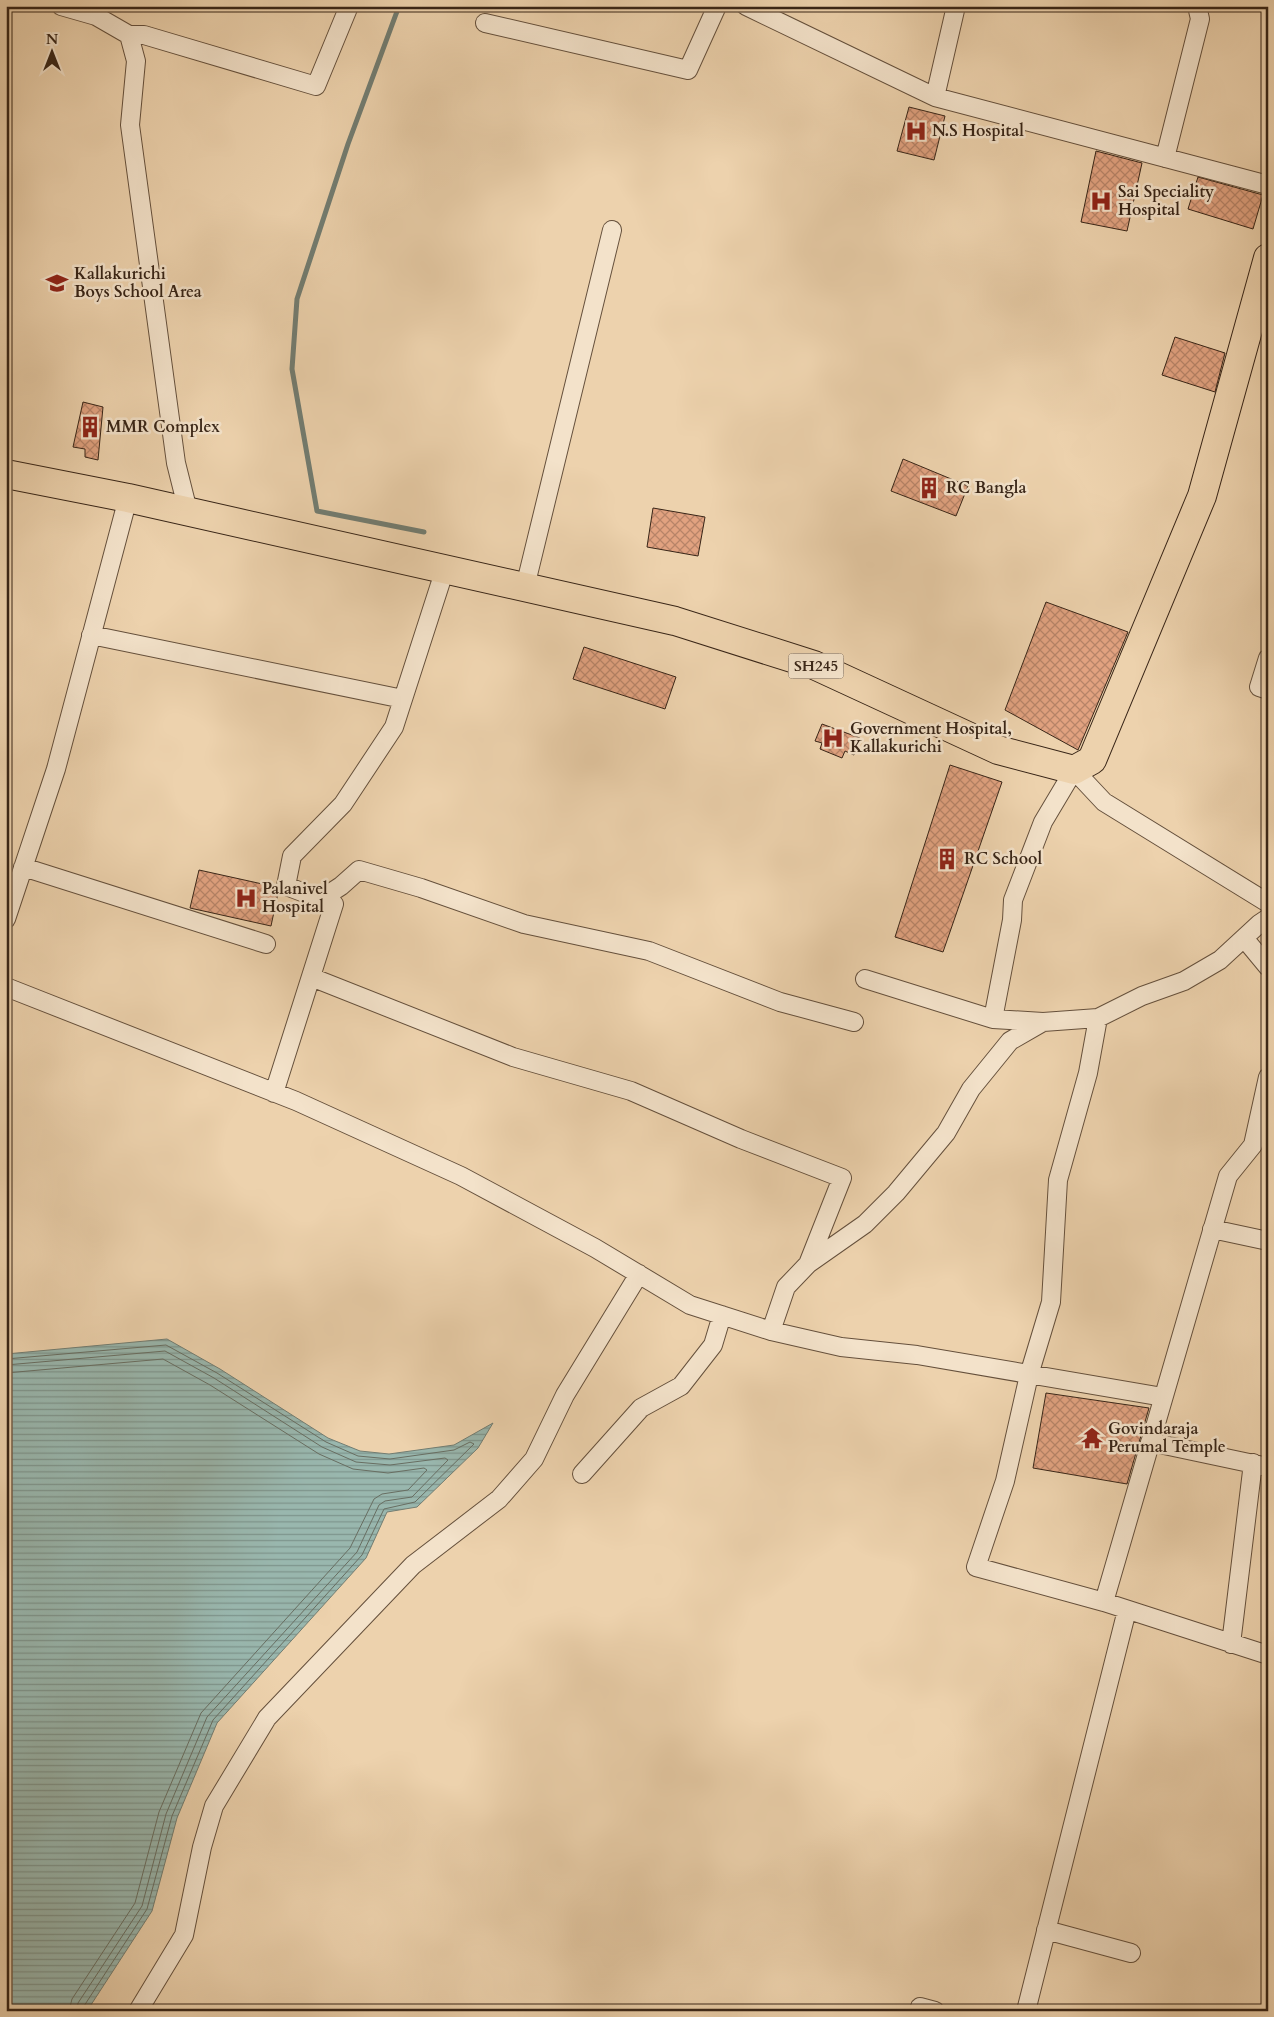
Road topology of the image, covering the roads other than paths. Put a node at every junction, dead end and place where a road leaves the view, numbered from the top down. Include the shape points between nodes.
1 (349, 6) edge
2 (717, 6) edge
3 (746, 6) edge
4 (956, 6) edge
5 (1197, 6) edge
6 (70, 8) edge
7 (485, 23) dead end
8 (129, 35) junction
9 (935, 97) junction
10 (1166, 158) junction
11 (1268, 185) edge
12 (612, 230) dead end
13 (1268, 258) edge
14 (6, 474) edge
15 (128, 498) junction
16 (188, 511) junction
17 (445, 569) junction
18 (525, 587) junction
19 (91, 635) junction
20 (1268, 658) edge
21 (1268, 690) edge
22 (403, 699) junction
23 (1074, 770) junction
24 (23, 867) junction
25 (320, 899) junction
26 (1268, 903) edge
27 (1268, 918) edge
28 (6, 919) edge
29 (1244, 938) junction
30 (266, 944) dead end
31 (1268, 967) edge
32 (311, 977) junction
33 (865, 979) dead end
34 (6, 987) edge
35 (1098, 1018) junction
36 (993, 1019) junction
37 (854, 1022) dead end
38 (1044, 1022) junction
39 (1267, 1085) edge
40 (274, 1093) junction
41 (1212, 1229) junction
42 (1268, 1241) edge
43 (808, 1264) junction
44 (639, 1274) junction
45 (722, 1315) junction
46 (771, 1331) junction
47 (1029, 1375) junction
48 (1163, 1397) junction
49 (1150, 1442) junction
50 (1260, 1465) edge
51 (582, 1474) dead end
52 (1104, 1602) junction
53 (1126, 1610) junction
54 (1231, 1644) junction
55 (1268, 1656) edge
56 (1046, 1930) junction
57 (1131, 1953) dead end
58 (138, 2011) edge
59 (1026, 2011) edge

1 - 8 street via 316,86 144,35
2 - 7 street via 688,70
3 - 9 street
4 - 9 street
5 - 10 street via 1200,19
6 - 8 street via 96,16
8 - 16 street via 136,61 130,125 176,463
9 - 10 street
10 - 11 street
12 - 18 street
13 - 23 main road via 1202,496 1092,760
14 - 15 main road, SH245
15 - 16 main road, SH245
15 - 19 street
16 - 17 main road, SH245
17 - 18 main road, SH245
17 - 22 street
18 - 23 main road, SH245 via 675,621 814,665 998,750
19 - 22 street
19 - 24 street via 56,769
20 - 21 street via 1259,687
22 - 25 street via 394,727 343,804 292,856 286,886
23 - 26 street via 1104,802
23 - 36 street via 1043,822 1013,900
24 - 28 street
24 - 30 street
25 - 32 street via 334,904
25 - 37 street via 359,870 524,924 649,951 780,1002
27 - 29 street
29 - 31 street
29 - 35 street via 1220,960 1184,981 1142,996
32 - 40 street
32 - 43 street via 513,1057 631,1091 741,1140 842,1178
33 - 36 street
34 - 40 street
35 - 38 street
35 - 47 street via 1088,1074 1058,1180 1051,1302
36 - 38 street
38 - 43 street via 1010,1041 971,1090 946,1133 896,1194 865,1224
39 - 41 street via 1253,1145 1228,1176
40 - 44 street via 461,1176
41 - 42 street
41 - 48 street
43 - 46 street via 786,1287
44 - 45 street via 690,1305
44 - 58 street via 565,1395 534,1459 499,1499 413,1565 267,1718 214,1806 184,1935
45 - 46 street
45 - 51 street via 712,1346 681,1386 641,1408
46 - 47 street via 841,1348 917,1355
47 - 48 street
47 - 52 street via 1005,1481 976,1567
48 - 49 street
49 - 50 street
49 - 52 street
50 - 54 street
52 - 53 street
53 - 54 street
53 - 56 street
54 - 55 street
56 - 57 street
56 - 59 street

